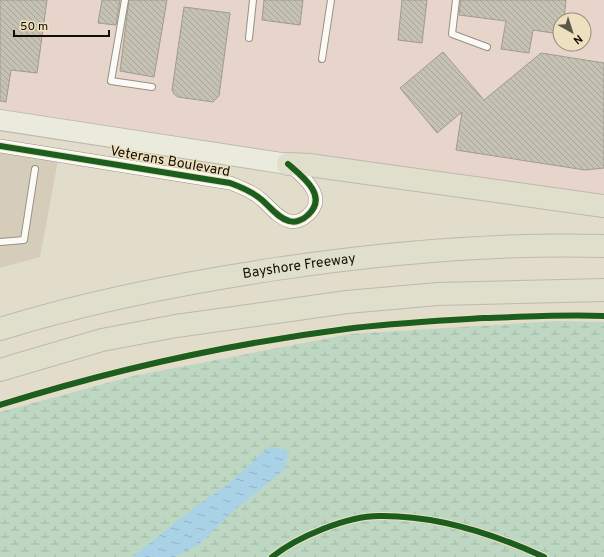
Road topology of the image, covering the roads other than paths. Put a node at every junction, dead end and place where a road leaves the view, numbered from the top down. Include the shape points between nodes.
1 (125, 0) edge
2 (253, 0) edge
3 (331, 0) edge
4 (456, 0) edge
5 (249, 38) dead end
6 (487, 47) dead end
7 (322, 59) dead end
8 (152, 87) dead end
9 (0, 120) edge
10 (0, 146) edge
11 (288, 164) junction
12 (35, 168) dead end
13 (604, 206) edge
14 (0, 242) edge
15 (604, 246) edge
16 (604, 290) edge
17 (0, 329) edge
18 (0, 370) edge

1 - 8 lane via 111,81
2 - 5 lane
3 - 7 lane
4 - 6 lane via 452,34
9 - 11 main road, Veterans Boulevard
10 - 11 street, Veterans Boulevard via 230,183 261,199 283,218 300,221 314,210 315,193
11 - 13 highway
12 - 14 lane via 24,240
15 - 17 highway, Bayshore Freeway via 432,251 339,260 169,287
16 - 18 highway via 438,294 347,302 176,326 102,340

